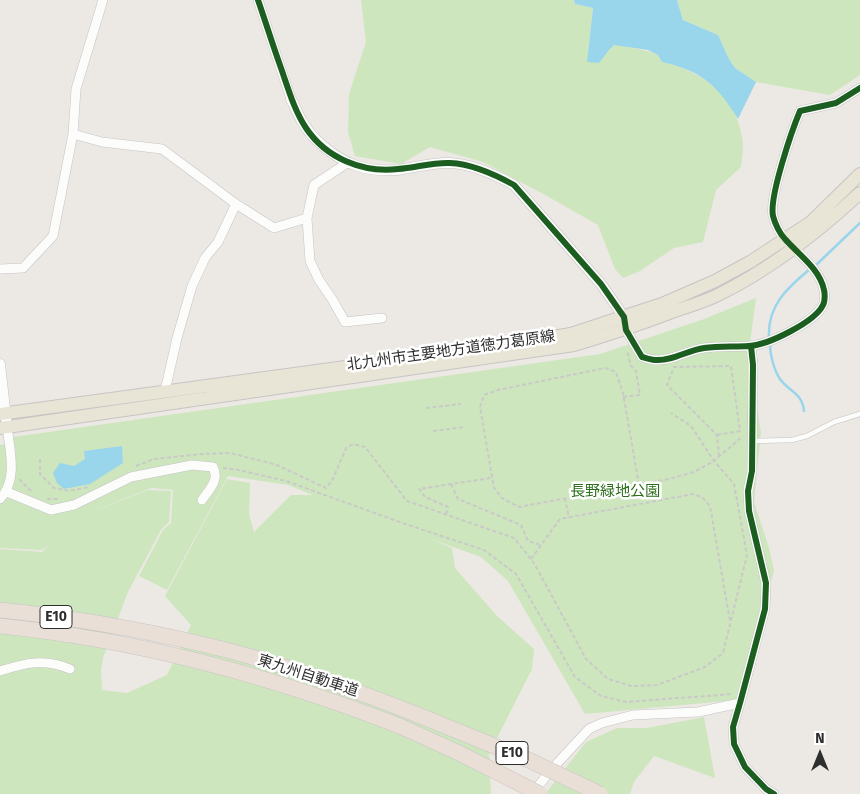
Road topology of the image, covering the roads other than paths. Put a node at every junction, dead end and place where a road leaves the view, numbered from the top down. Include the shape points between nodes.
1 (103, 0) edge
2 (258, 0) edge
3 (860, 88) edge
4 (291, 99) joint
5 (73, 134) junction
6 (346, 163) junction
7 (860, 174) edge
8 (860, 194) edge
9 (236, 204) junction
10 (307, 218) junction
11 (784, 239) junction
12 (795, 248) junction
13 (0, 269) edge
14 (624, 317) junction
15 (382, 318) dead end
16 (626, 330) junction
17 (751, 346) junction
18 (0, 364) edge
19 (165, 391) junction
20 (2, 414) edge
21 (860, 414) edge
22 (3, 428) edge
23 (752, 441) junction
24 (7, 492) junction
25 (0, 499) edge
26 (202, 500) dead end
27 (0, 610) edge
28 (0, 626) edge
29 (70, 669) dead end
30 (0, 671) edge
31 (740, 703) junction
32 (532, 794) edge
33 (540, 794) edge
34 (600, 794) edge
35 (774, 794) edge

1 - 5 street via 76,89
2 - 4 street
3 - 11 street via 836,103 800,111 778,175 772,215
4 - 6 street via 311,135
5 - 9 street via 102,142 162,149
5 - 13 street via 54,236 23,268
6 - 10 street via 314,186
6 - 14 street via 383,170 450,163 508,182 601,284
7 - 11 main road, 北九州市主要地方道徳力葛原線 via 811,222
8 - 12 main road, 北九州市主要地方道徳力葛原線 via 823,228
9 - 10 street via 274,228
9 - 19 street via 192,286
10 - 15 street via 310,261 345,322
11 - 12 street
11 - 14 main road, 北九州市主要地方道徳力葛原線 via 715,281
12 - 16 main road, 北九州市主要地方道徳力葛原線 via 716,296
12 - 17 street via 817,274 824,290 824,304 807,322 780,337
14 - 16 street
14 - 19 main road, 北九州市主要地方道徳力葛原線 via 571,334
16 - 17 street via 642,357 656,360 702,348
16 - 22 main road, 北九州市主要地方道徳力葛原線 via 574,345
17 - 23 street
18 - 20 street
19 - 20 main road, 北九州市主要地方道徳力葛原線
20 - 22 street
21 - 23 lane via 792,440
22 - 24 street via 10,450 11,478
23 - 31 street via 749,511 766,583 765,609
24 - 25 street
24 - 26 street via 51,510 74,505 131,477 192,465 213,467 215,481
27 - 34 highway, 東九州自動車道 / E10, bridge via 112,626 206,645 259,660 422,716 531,761
28 - 33 highway, 東九州自動車道 / E10, bridge via 103,640 256,675 402,727
29 - 30 street via 47,662
31 - 32 street via 698,712 633,715 602,723 589,729
31 - 35 street via 733,727 734,744 745,767

